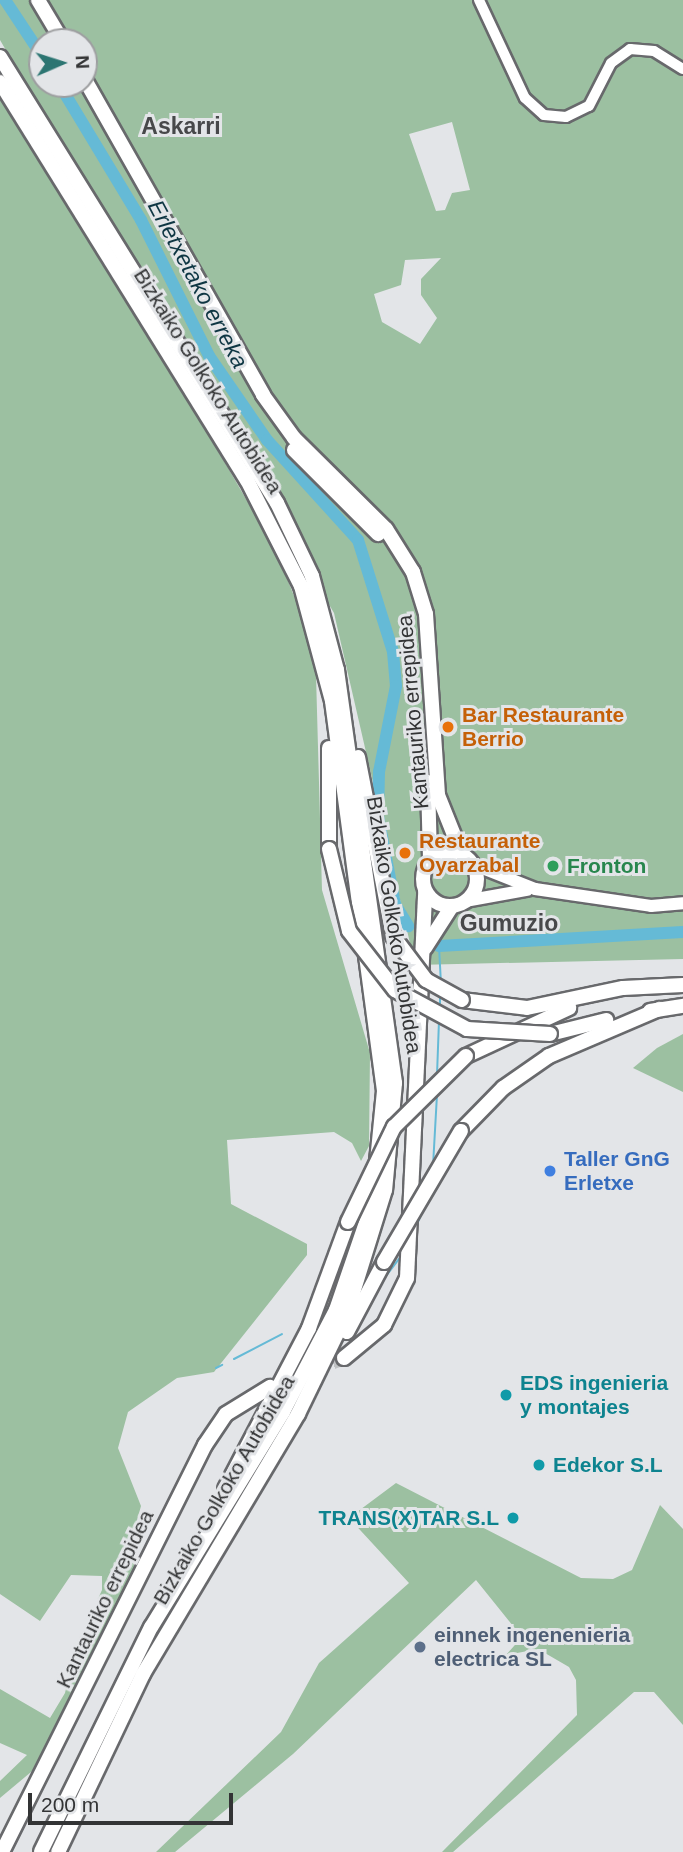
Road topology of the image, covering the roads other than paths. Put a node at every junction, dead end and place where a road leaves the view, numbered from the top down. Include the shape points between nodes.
1 (28, 0) edge
2 (38, 0) edge
3 (479, 0) edge
4 (44, 28) edge
5 (55, 28) edge
6 (0, 57) edge
7 (683, 69) edge
8 (0, 82) edge
9 (85, 98) edge
10 (95, 98) edge
11 (322, 606) junction
12 (324, 663) junction
13 (467, 860) junction
14 (430, 861) junction
15 (535, 889) junction
16 (425, 891) junction
17 (459, 904) junction
18 (683, 904) edge
19 (421, 959) junction
20 (683, 985) edge
21 (644, 987) junction
22 (683, 1006) edge
23 (659, 1009) junction
24 (344, 1358) tunnel mouth
25 (270, 1387) tunnel mouth
26 (298, 1414) junction
27 (187, 1562) junction
28 (2, 1852) edge
29 (41, 1852) edge
30 (58, 1852) edge

1 - 4 highway
2 - 5 highway
3 - 7 street via 525,98 544,115 569,116 595,102 611,63 630,49 658,52
6 - 11 highway, Bizkaiko Golkoko Autobidea via 277,503
8 - 12 highway, Bizkaiko Golkoko Autobidea via 264,510 301,586
9 - 14 highway, Kantauriko errepidea via 254,397 310,469 390,547 404,571 419,622
10 - 13 highway, Kantauriko errepidea via 269,403 408,561 426,614 438,795
11 - 21 highway, bridge via 340,658 393,936 426,980 462,1000 527,1008
11 - 26 highway, Bizkaiko Golkoko Autobidea via 342,698 391,1030 394,1127 366,1263
12 - 23 highway, bridge via 329,849 349,931 395,990 467,1029 550,1034
12 - 27 highway, Bizkaiko Golkoko Autobidea via 381,1027 384,1107 377,1180 356,1259 316,1351
13 - 14 highway via 445,852
13 - 15 main road
13 - 17 highway via 477,880
14 - 16 highway
15 - 17 main road
15 - 18 main road via 651,906
16 - 17 highway
16 - 19 highway
17 - 19 highway via 429,933
19 - 24 highway via 407,1278 384,1325
20 - 21 highway
21 - 27 highway, bridge via 544,1016 466,1056 394,1126 348,1222 300,1347
22 - 23 highway
23 - 26 highway, bridge via 549,1056 503,1088 461,1131
25 - 28 highway, Kantauriko errepidea via 226,1414 205,1445
26 - 30 highway, Bizkaiko Golkoko Autobidea via 163,1638
27 - 29 highway, Bizkaiko Golkoko Autobidea

